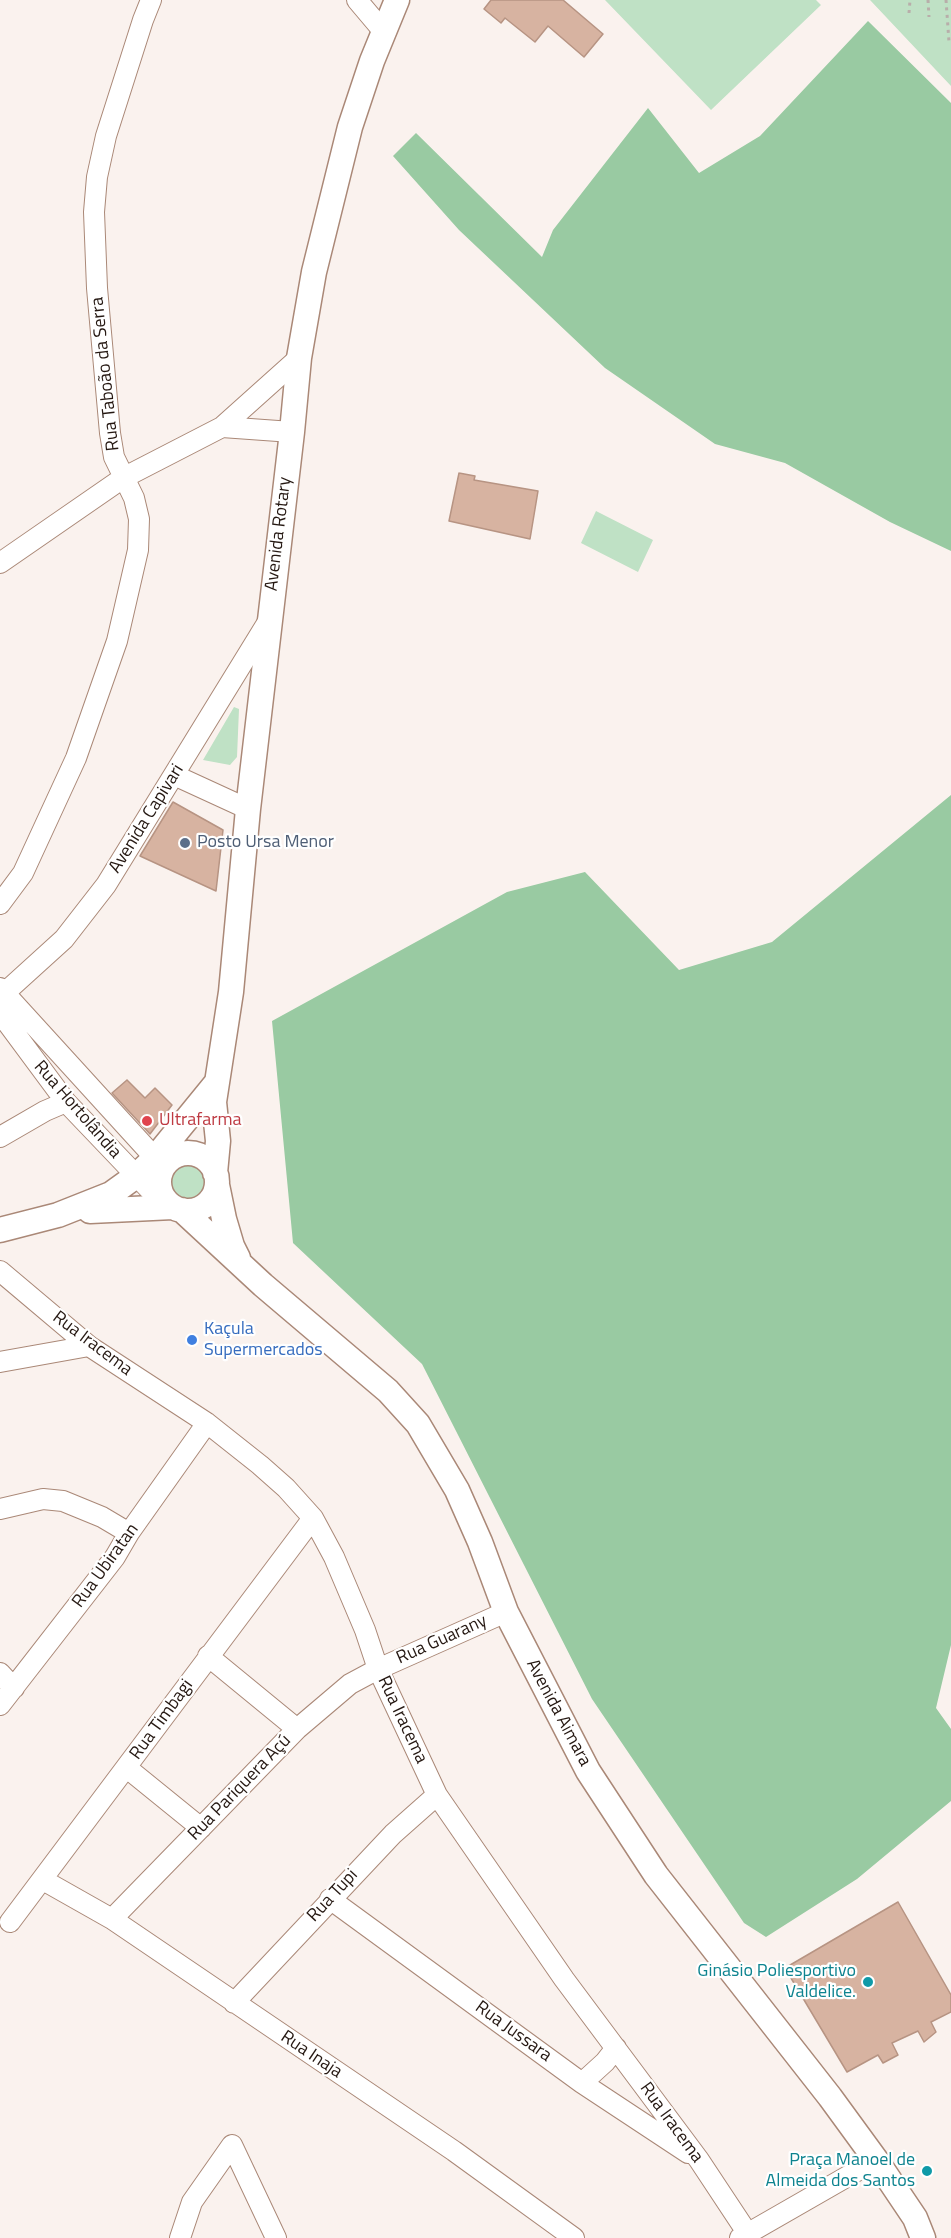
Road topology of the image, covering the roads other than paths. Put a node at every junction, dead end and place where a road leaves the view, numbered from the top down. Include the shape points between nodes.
1 (151, 0) edge
2 (357, 0) edge
3 (397, 0) edge
4 (384, 32) junction
5 (299, 358) junction
6 (222, 427) junction
7 (292, 432) junction
8 (123, 478) junction
9 (0, 563) edge
10 (269, 620) junction
11 (174, 775) junction
12 (248, 809) junction
13 (0, 903) edge
14 (2, 992) edge
15 (0, 1013) edge
16 (219, 1080) junction
17 (66, 1102) junction
18 (0, 1137) edge
19 (155, 1158) junction
20 (136, 1176) junction
21 (216, 1179) junction
22 (173, 1205) junction
23 (58, 1215) junction
24 (0, 1230) edge
25 (244, 1268) junction
26 (0, 1271) edge
27 (88, 1346) junction
28 (0, 1362) edge
29 (207, 1423) junction
30 (0, 1509) edge
31 (313, 1518) junction
32 (129, 1533) junction
33 (506, 1612) junction
34 (208, 1656) junction
35 (378, 1669) junction
36 (0, 1673) edge
37 (14, 1688) junction
38 (0, 1706) edge
39 (297, 1729) junction
40 (127, 1768) junction
41 (437, 1795) junction
42 (201, 1828) junction
43 (42, 1880) junction
44 (330, 1899) junction
45 (112, 1919) junction
46 (10, 1922) dead end
47 (234, 2003) junction
48 (616, 2048) junction
49 (582, 2083) junction
50 (699, 2160) junction
51 (876, 2160) junction
52 (744, 2236) edge
53 (180, 2238) edge
54 (276, 2238) edge
55 (574, 2238) edge
56 (923, 2238) edge

1 - 8 street, Rua Taboão da Serra via 106,136 94,212 110,434
2 - 4 street
3 - 4 main road, Avenida Rotary
4 - 5 main road, Avenida Rotary via 334,184
5 - 6 street
5 - 7 main road, Avenida Rotary
6 - 7 street
6 - 8 street
7 - 10 main road, Avenida Rotary
8 - 9 street
8 - 13 street, Rua Taboão da Serra via 139,519 138,550 117,641 76,758 23,873
10 - 11 street, Avenida Capivari
10 - 12 main road, Avenida Rotary
11 - 12 street
11 - 14 street, Avenida Capivari via 83,917 64,939
12 - 16 main road, Avenida Rotary
14 - 19 street, Rua Hortolândia
15 - 17 street, Rua Hortolândia
16 - 19 main road
16 - 21 main road, Avenida Rotary via 214,1102
17 - 18 street
17 - 20 street, Rua Hortolândia
19 - 20 main road
20 - 22 street, Rua Hortolândia
20 - 23 main road via 111,1194
21 - 22 main road via 208,1202 191,1210
21 - 22 main road via 207,1160 198,1155 171,1158 160,1173 159,1183
21 - 25 main road, Avenida Rotary via 232,1246
22 - 23 main road
22 - 25 main road, Avenida Aimara
23 - 24 main road
25 - 33 main road, Avenida Aimara via 388,1391 418,1424 457,1490
26 - 27 street, Rua Iracema
27 - 28 street
27 - 29 street, Rua Iracema
29 - 31 street, Rua Iracema via 260,1465
29 - 32 street, Rua Ubiratan
30 - 32 street via 43,1499 63,1500
31 - 34 street, Rua Timbagi
31 - 35 street, Rua Iracema via 365,1630
32 - 37 street, Rua Ubiratan via 115,1557
33 - 35 street, Rua Guarany
33 - 51 main road, Avenida Aimara via 588,1771 656,1875
34 - 39 street
34 - 40 street, Rua Timbagi
35 - 39 street, Rua Pariquera Açú via 350,1684
35 - 41 street, Rua Iracema
36 - 37 street
37 - 38 street, Rua Ubiratan
39 - 42 street, Rua Pariquera Açú
40 - 42 street
40 - 43 street, Rua Timbagi
41 - 44 street, Rua Tupi
41 - 48 street, Rua Iracema
42 - 45 street, Rua Pariquera Açú
43 - 45 street, Rua Inaja
43 - 46 street, Rua Timbagi
44 - 47 street, Rua Tupi
44 - 49 street, Rua Jussara
45 - 47 street, Rua Inaja
47 - 55 street, Rua Inaja via 454,2151
48 - 49 street
48 - 50 street, Rua Iracema
49 - 50 street, Rua Jussara
50 - 52 street, Rua Iracema
51 - 52 street
51 - 56 main road, Avenida Aimara via 915,2218
53 - 54 street via 192,2202 232,2145

